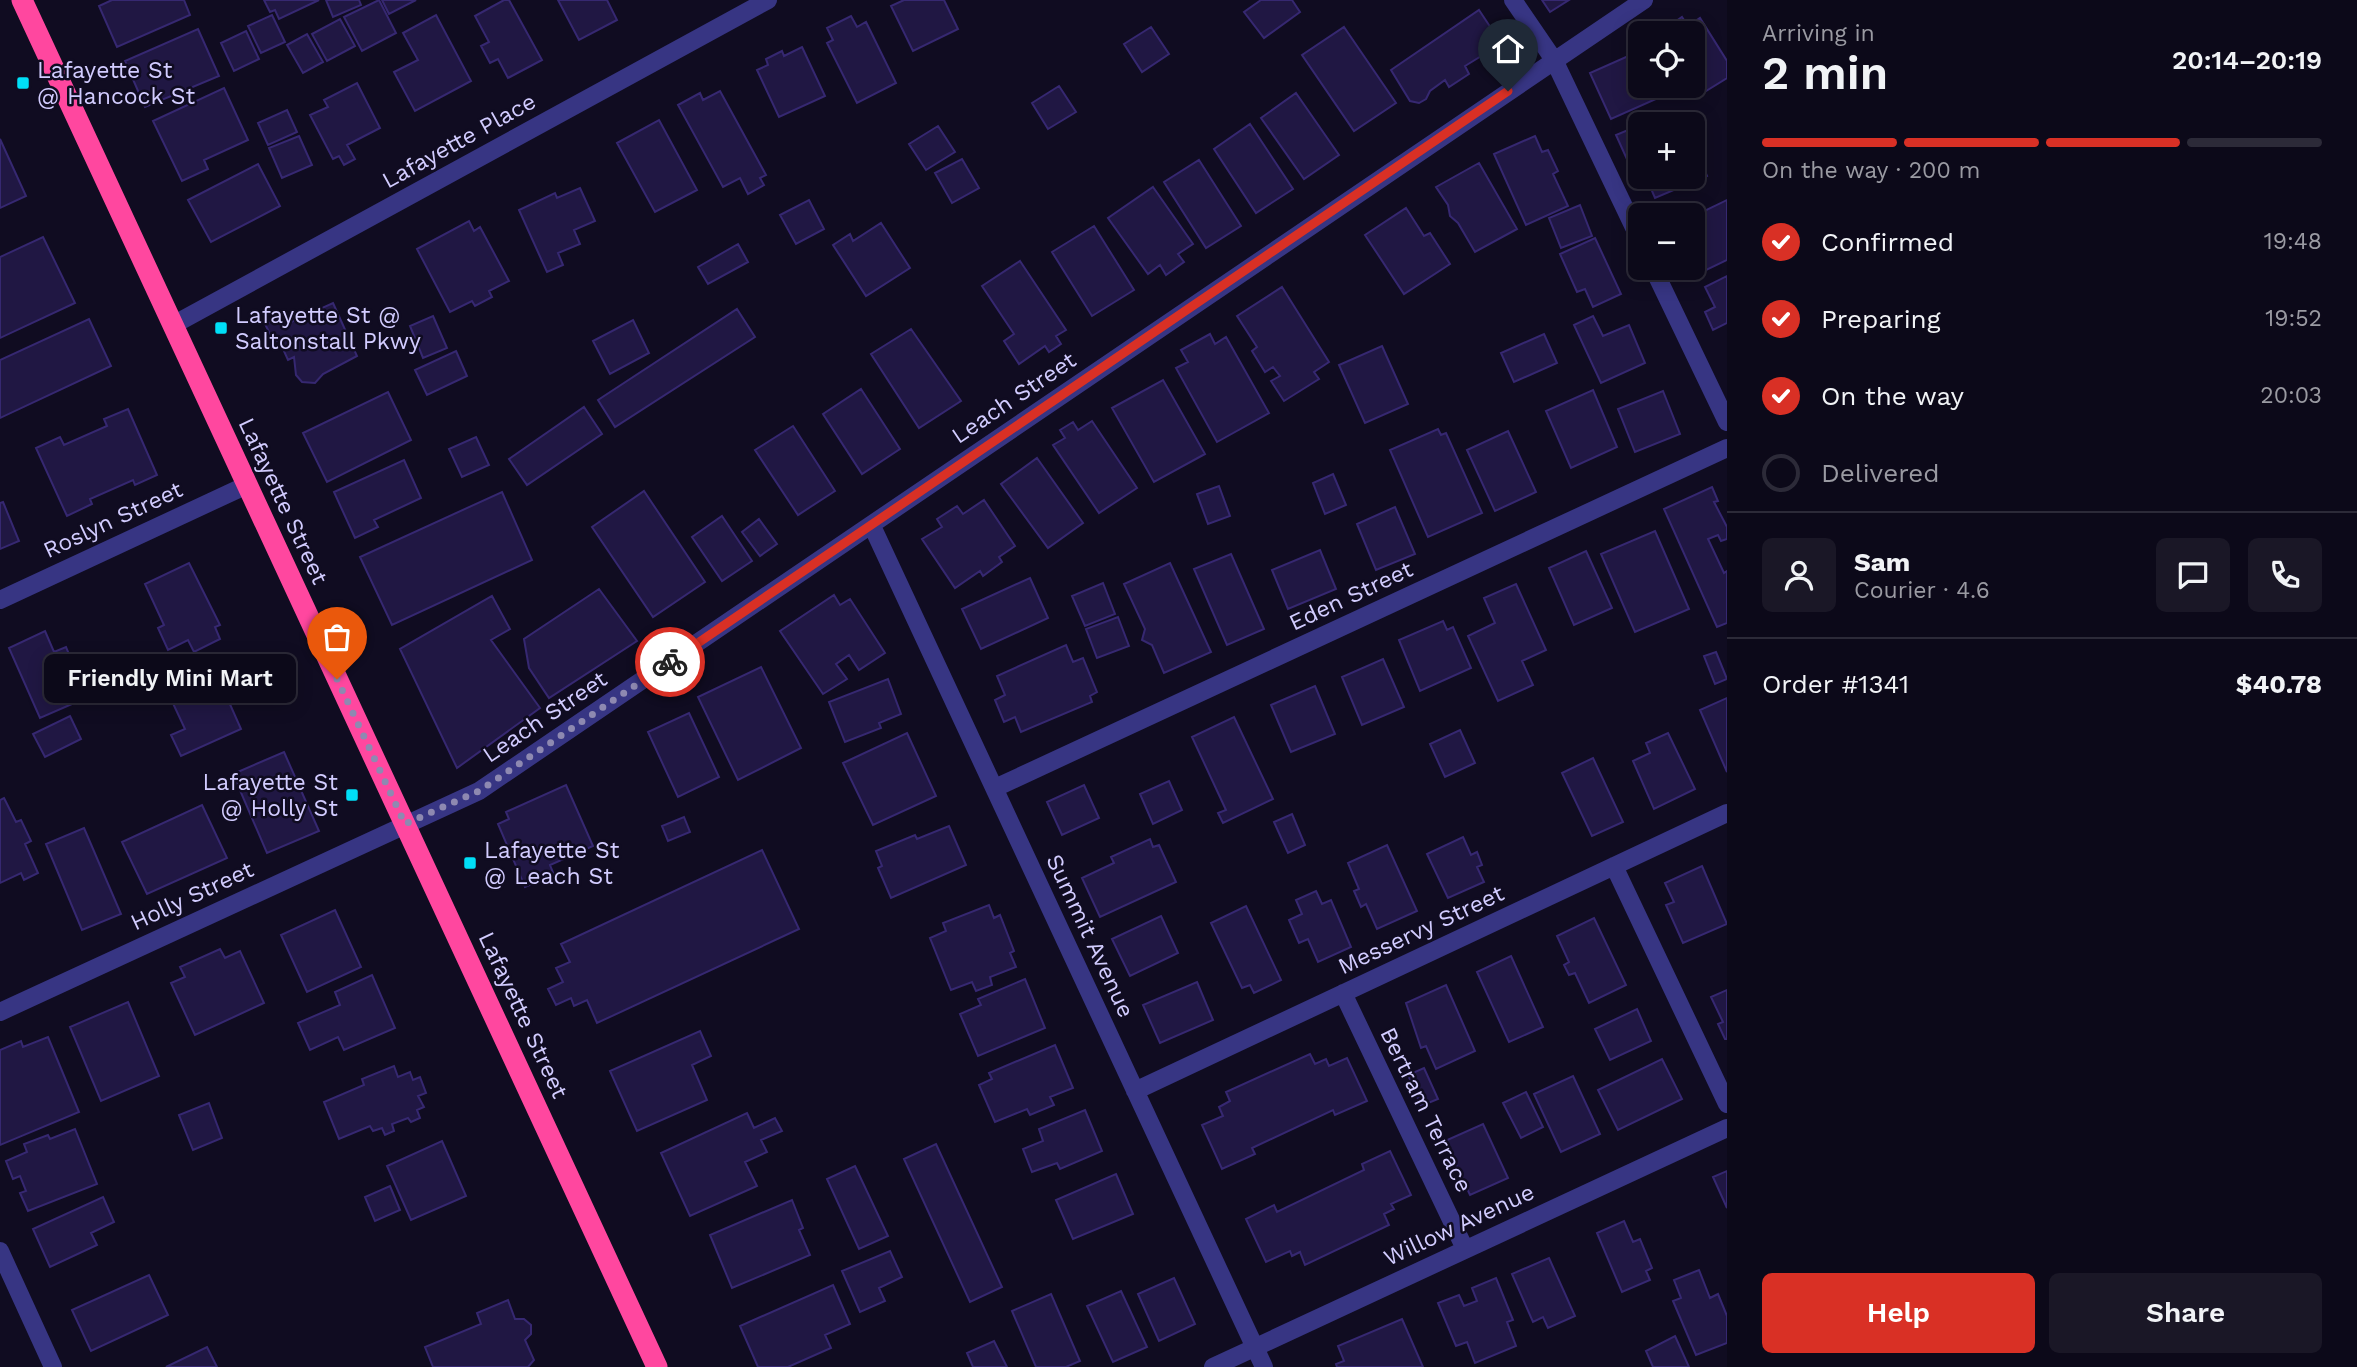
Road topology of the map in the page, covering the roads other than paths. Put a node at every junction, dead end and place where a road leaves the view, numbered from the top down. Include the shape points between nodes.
1 (23, 0) edge
2 (768, 0) edge
3 (1513, 0) edge
4 (1644, 0) edge
5 (1553, 60) junction
6 (1628, 215) edge
7 (1659, 280) edge
8 (173, 325) junction
9 (1727, 422) edge
10 (1727, 448) edge
11 (247, 485) junction
12 (872, 526) junction
13 (0, 600) edge
14 (995, 788) junction
15 (1727, 813) edge
16 (405, 824) junction
17 (1614, 866) junction
18 (1343, 993) junction
19 (0, 1012) edge
20 (1135, 1091) junction
21 (1727, 1104) edge
22 (1727, 1128) edge
23 (1465, 1249) junction
24 (0, 1251) edge
25 (1255, 1347) junction
26 (53, 1367) edge
27 (657, 1367) edge
28 (1213, 1367) edge
29 (1265, 1367) edge

1 - 8 highway, Lafayette Street
2 - 8 street, Lafayette Place
3 - 5 street
4 - 5 street, Leach Street
5 - 6 street
5 - 12 street, Leach Street
7 - 9 street
8 - 11 highway, Lafayette Street
10 - 14 street, Eden Street
11 - 13 street, Roslyn Street
11 - 16 highway, Lafayette Street
12 - 14 street, Summit Avenue
12 - 16 street, Leach Street via 479,791
14 - 20 street, Summit Avenue
15 - 17 street, Messervy Street
16 - 19 street, Holly Street
16 - 27 highway, Lafayette Street
17 - 18 street, Messervy Street
17 - 21 street
18 - 20 street, Messervy Street
18 - 23 street, Bertram Terrace
20 - 25 street, Summit Avenue
22 - 23 street, Willow Avenue
23 - 25 street, Willow Avenue
24 - 26 street
25 - 28 street, Willow Avenue
25 - 29 street, Summit Avenue

